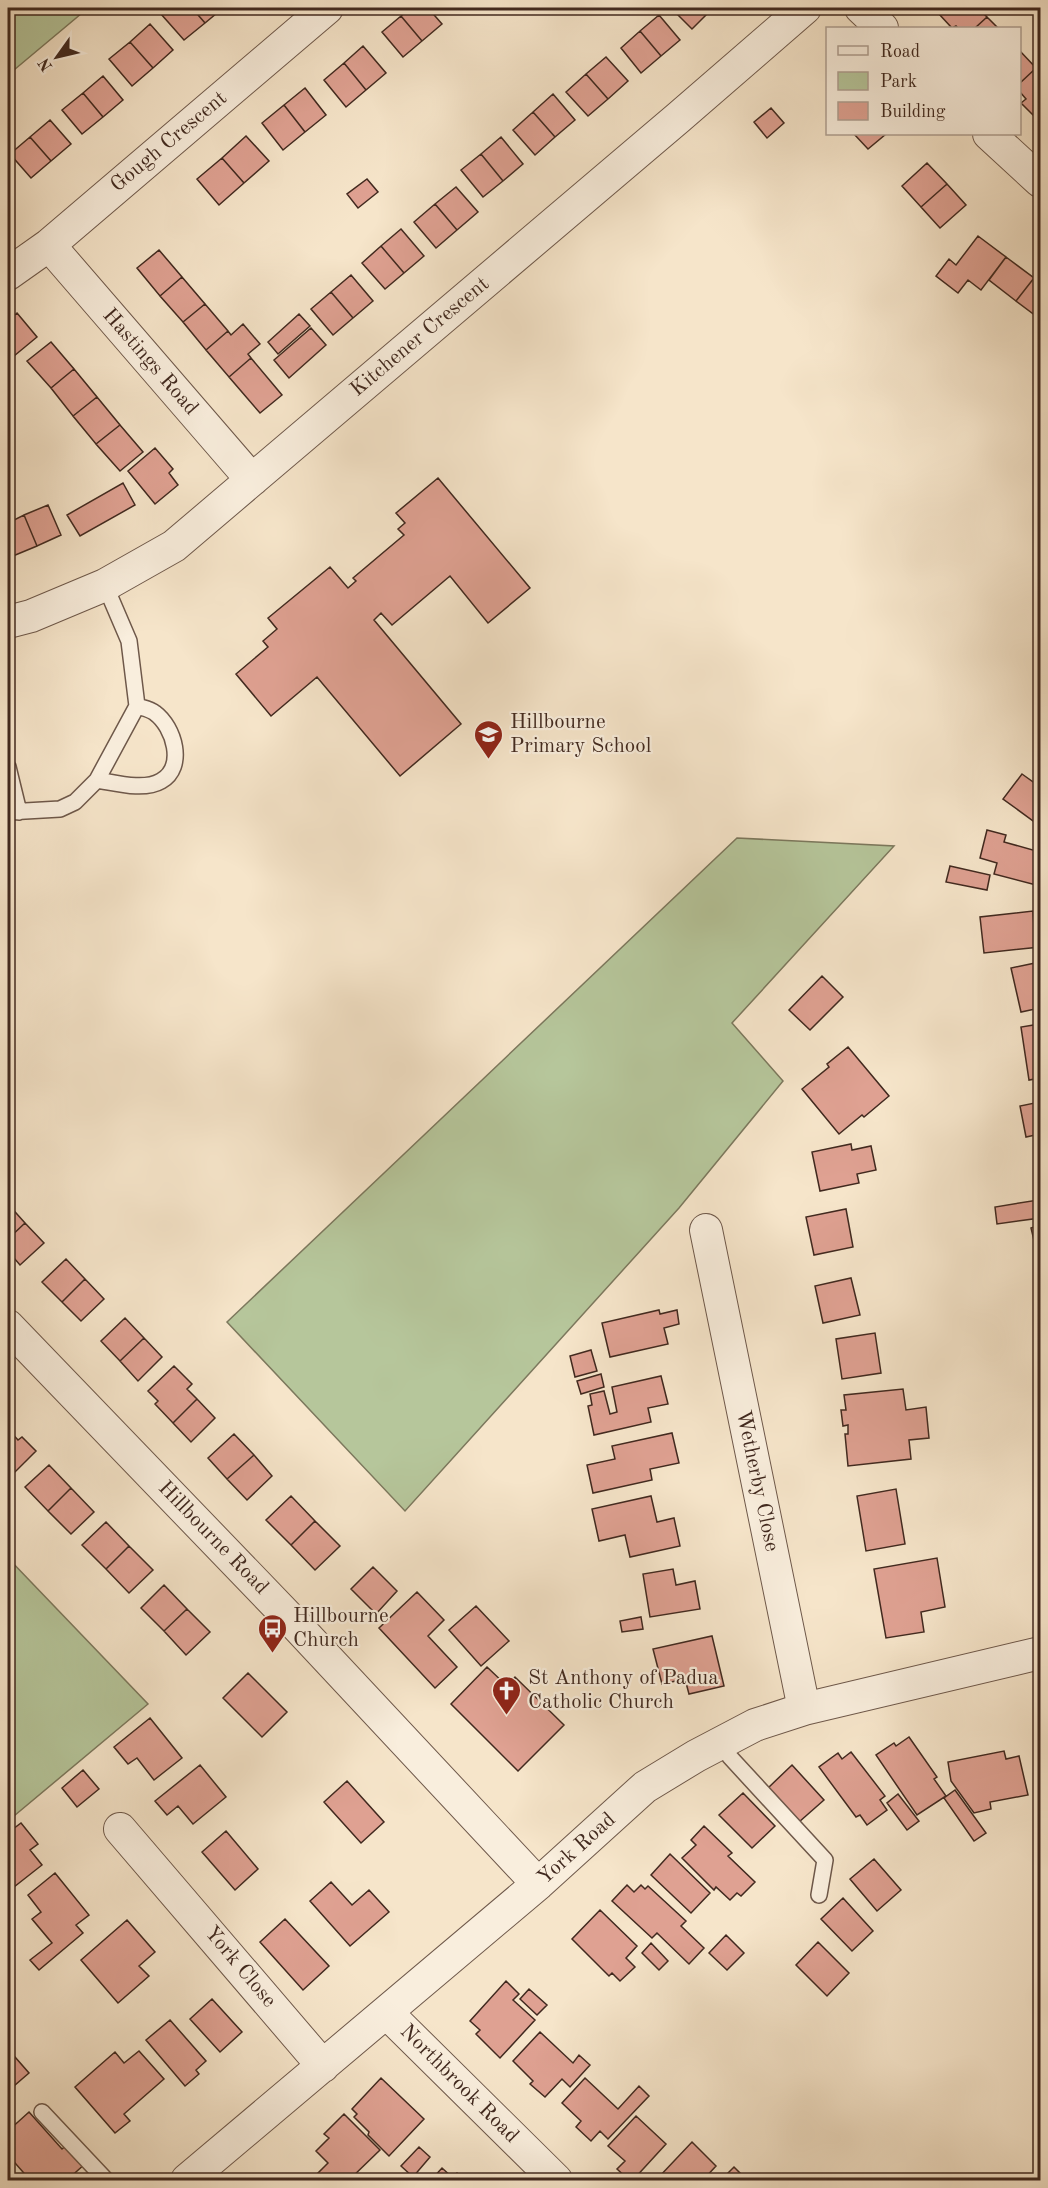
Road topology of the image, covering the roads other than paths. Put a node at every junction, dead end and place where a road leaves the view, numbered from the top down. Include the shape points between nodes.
1 (327, 8) edge
2 (805, 8) edge
3 (861, 8) edge
4 (881, 27) edge
5 (990, 135) edge
6 (1041, 181) edge
7 (49, 245) junction
8 (8, 273) edge
9 (252, 480) junction
10 (105, 585) junction
11 (8, 622) edge
12 (137, 706) junction
13 (8, 767) edge
14 (97, 780) junction
15 (13, 812) edge
16 (716, 1243) dead end
17 (8, 1326) edge
18 (1041, 1653) edge
19 (804, 1709) junction
20 (723, 1742) junction
21 (120, 1829) dead end
22 (538, 1884) junction
23 (819, 1895) dead end
24 (387, 2013) junction
25 (323, 2066) junction
26 (42, 2112) dead end
27 (106, 2181) edge
28 (187, 2181) edge
29 (556, 2181) edge

1 - 7 street, Gough Crescent
2 - 9 street, Kitchener Crescent
3 - 4 street
5 - 6 street
7 - 8 street, Gough Crescent
7 - 9 street, Hastings Road
9 - 10 street, Kitchener Crescent via 174,546
10 - 11 street, Kitchener Crescent
10 - 12 lane via 129,641
12 - 14 lane
12 - 14 lane via 154,712 165,723 176,759 170,773 162,781 147,785
13 - 15 lane
14 - 15 lane via 75,802 60,809
16 - 19 street, Wetherby Close
17 - 22 street, Hillbourne Road
18 - 19 street, York Road
19 - 20 street, York Road via 755,1725
20 - 22 street, York Road via 645,1787
20 - 23 lane via 730,1757 825,1860
21 - 25 street, York Close via 146,1879
22 - 24 street, York Road
24 - 25 street, York Road
24 - 29 street, Northbrook Road
25 - 28 street, York Road
26 - 27 lane

